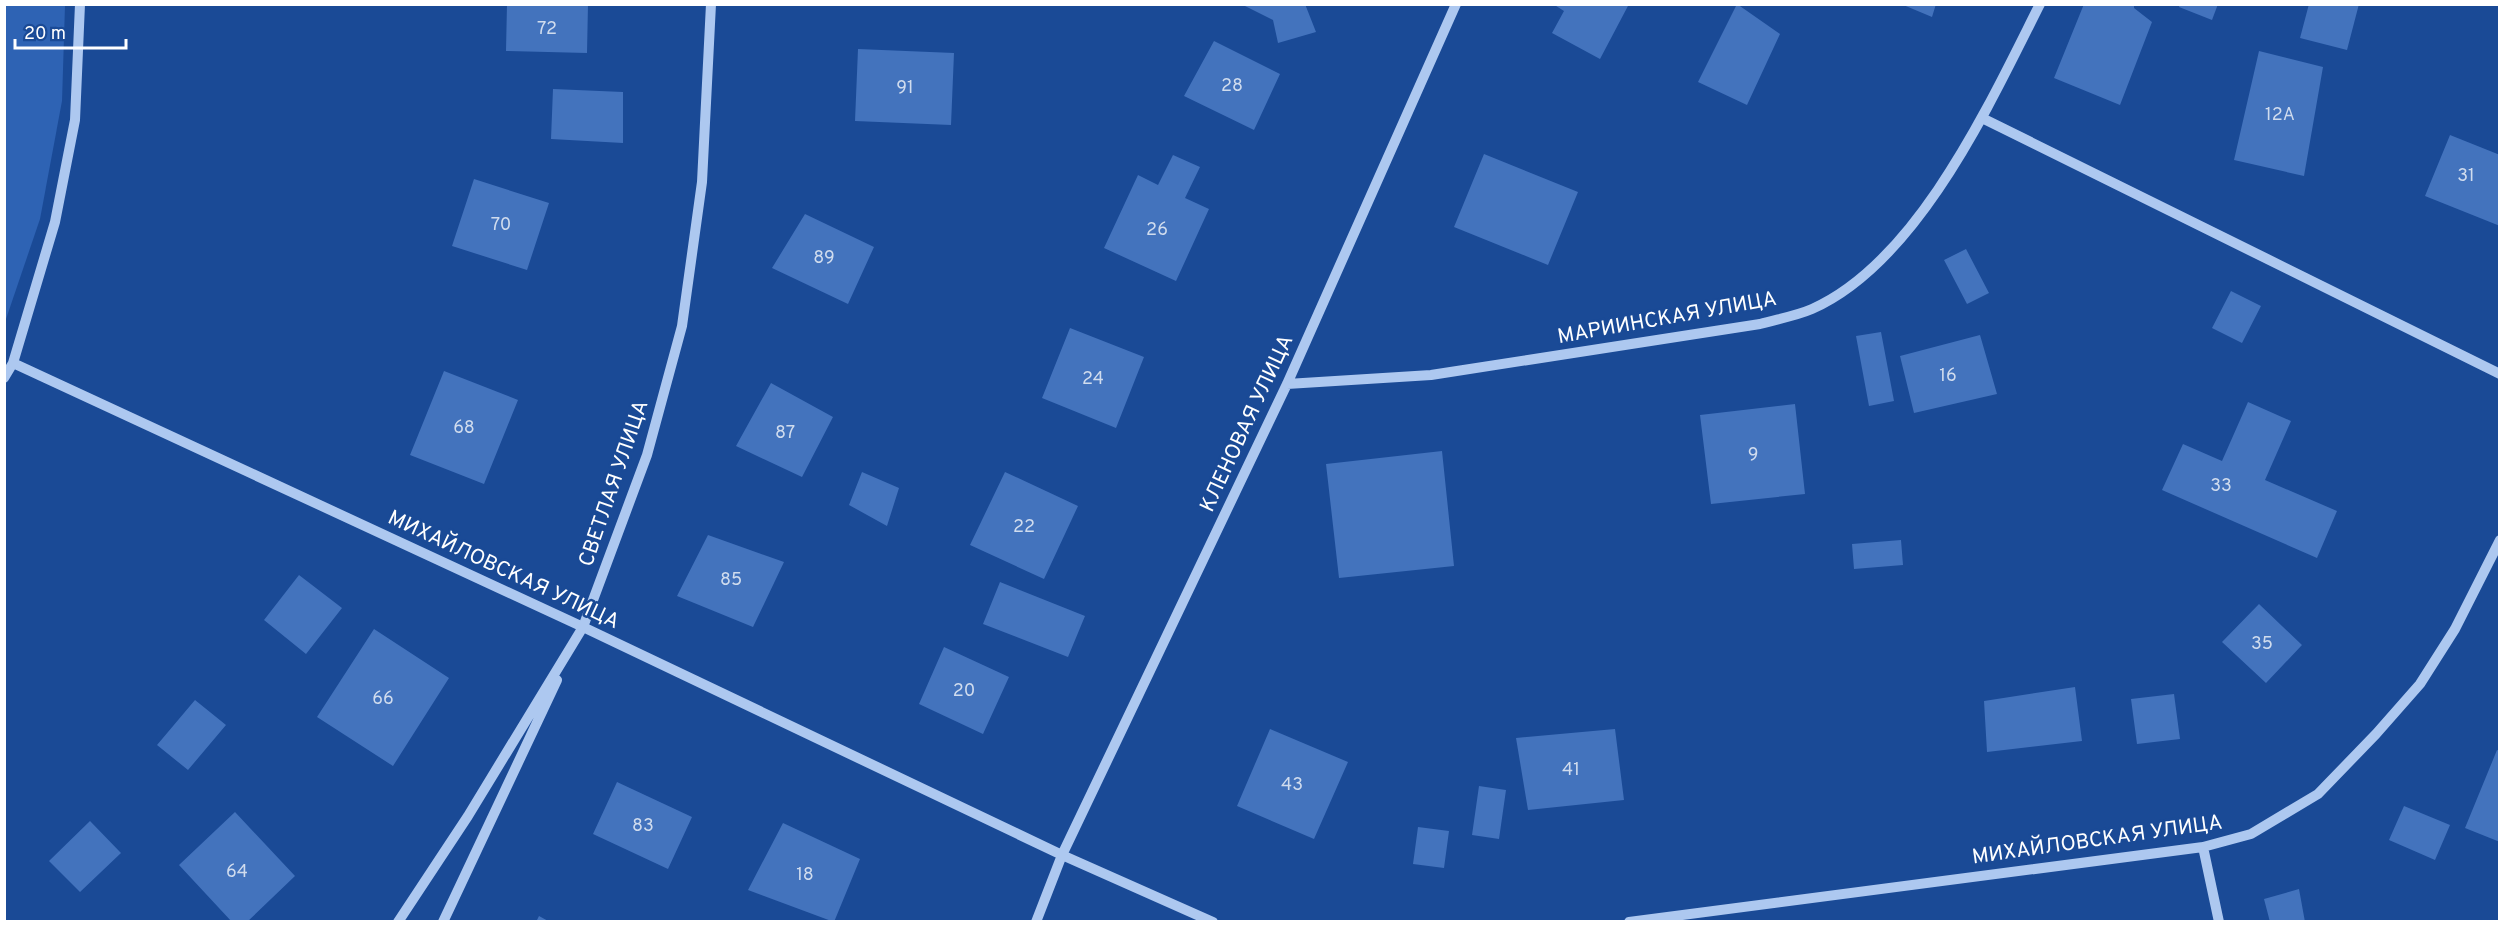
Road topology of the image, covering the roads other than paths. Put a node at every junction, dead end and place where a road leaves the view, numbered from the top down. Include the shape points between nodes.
1 (80, 4) edge
2 (711, 4) edge
3 (1456, 4) edge
4 (2040, 4) edge
5 (1982, 118) junction
6 (13, 363) junction
7 (2499, 374) edge
8 (4, 378) edge
9 (1287, 384) junction
10 (2499, 540) edge
11 (583, 627) junction
12 (2203, 848) junction
13 (1062, 855) junction
14 (398, 921) edge
15 (443, 921) edge
16 (1036, 921) edge
17 (1213, 921) edge
18 (1629, 921) edge
19 (2219, 921) edge

1 - 6 street via 75,120 55,222
2 - 11 street, СВЕТЛАЯ УЛИЦА via 702,182 682,326 647,455
3 - 9 street, КЛЕНОВАЯ УЛИЦА
4 - 5 street, МАРИИНСКАЯ УЛИЦА
5 - 7 street
5 - 9 street, МАРИИНСКАЯ УЛИЦА via 1911,228 1858,280 1812,309 1760,324 1431,375
6 - 8 street
6 - 11 street, МИХАЙЛОВСКАЯ УЛИЦА
9 - 13 street, КЛЕНОВАЯ УЛИЦА
10 - 12 street, МИХАЙЛОВСКАЯ УЛИЦА via 2455,629 2420,684 2376,734 2318,794 2251,834
11 - 13 street, МИХАЙЛОВСКАЯ УЛИЦА
11 - 14 street, СВЕТЛАЯ УЛИЦА via 468,816
11 - 15 street
12 - 18 street, МИХАЙЛОВСКАЯ УЛИЦА
12 - 19 street
13 - 16 street, КЛЕНОВАЯ УЛИЦА
13 - 17 street

